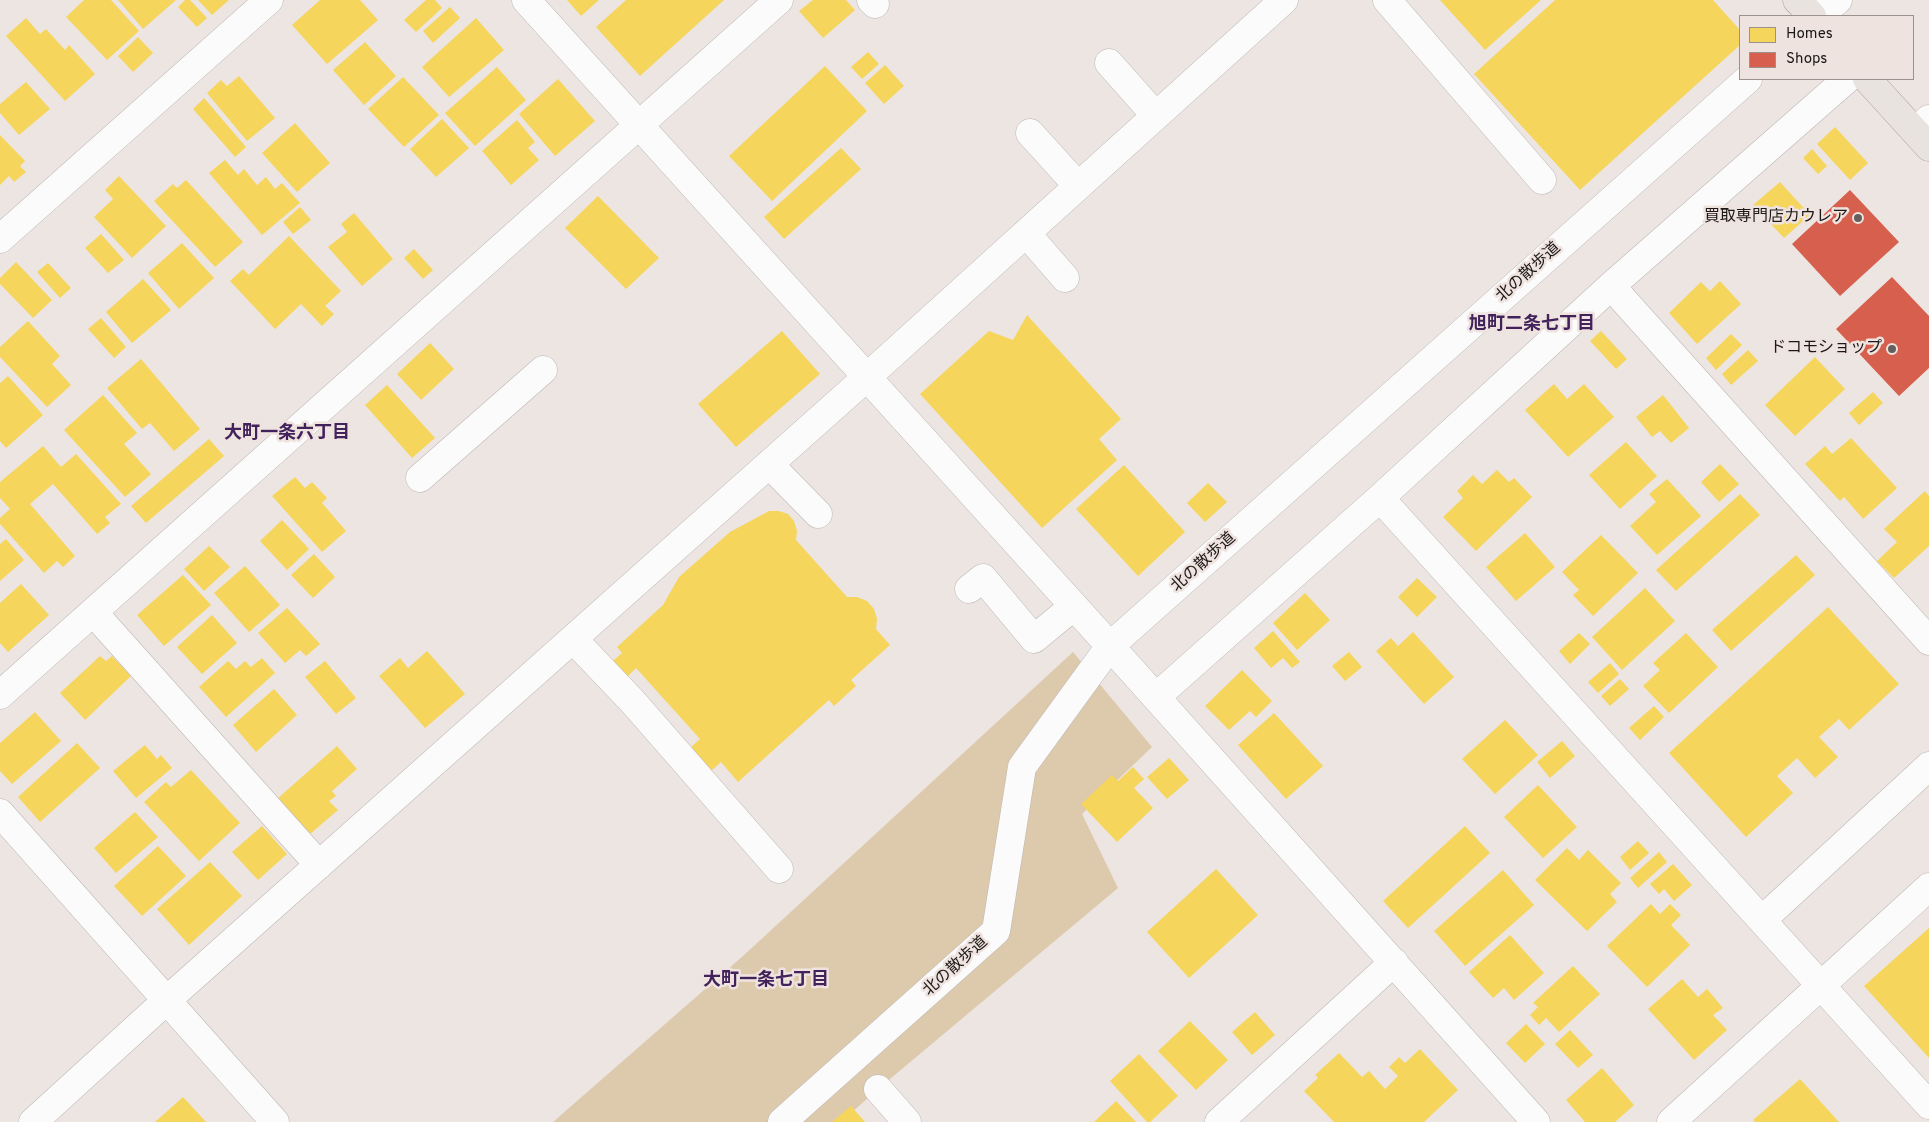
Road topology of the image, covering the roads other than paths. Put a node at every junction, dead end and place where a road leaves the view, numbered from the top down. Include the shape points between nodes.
1 (269, 0) edge
2 (526, 0) edge
3 (779, 0) edge
4 (1284, 0) edge
5 (1387, 0) edge
6 (1797, 0) edge
7 (1838, 0) edge
8 (1811, 15) edge
9 (1818, 15) edge
10 (1109, 63) dead end
11 (1747, 80) edge
12 (1845, 80) edge
13 (1868, 80) edge
14 (1156, 116) junction
15 (638, 126) junction
16 (1030, 133) dead end
17 (1924, 133) edge
18 (1542, 180) dead end
19 (1078, 186) junction
20 (1026, 233) junction
21 (0, 239) edge
22 (1065, 278) dead end
23 (1611, 286) junction
24 (543, 370) dead end
25 (867, 377) junction
26 (769, 464) junction
27 (420, 478) dead end
28 (1380, 498) junction
29 (818, 514) dead end
30 (970, 590) dead end
31 (1074, 606) junction
32 (93, 612) junction
33 (573, 639) junction
34 (1929, 641) edge
35 (1110, 646) junction
36 (0, 695) edge
37 (1156, 697) junction
38 (1929, 766) edge
39 (0, 813) edge
40 (319, 865) junction
41 (779, 870) dead end
42 (1929, 887) edge
43 (1762, 920) junction
44 (1394, 962) junction
45 (1821, 985) junction
46 (167, 1000) junction
47 (878, 1089) dead end
48 (1929, 1105) edge
49 (34, 1122) edge
50 (275, 1122) edge
51 (782, 1122) edge
52 (907, 1122) edge
53 (1218, 1122) edge
54 (1536, 1122) edge
55 (1672, 1122) edge

1 - 21 street
2 - 15 street
3 - 15 street
4 - 14 street
5 - 18 street
6 - 8 main road
7 - 9 street
10 - 14 street
11 - 35 street, 北の散歩道
12 - 23 street
13 - 17 main road
14 - 19 street
15 - 25 street
15 - 32 street
16 - 19 street
19 - 20 street
20 - 22 street
20 - 25 street
23 - 28 street
23 - 34 street
24 - 27 street
25 - 26 street
25 - 31 street
26 - 29 street
26 - 33 street
28 - 37 street
28 - 43 street
30 - 31 street via 983,578 1034,639
31 - 35 street
32 - 36 street
32 - 40 street
33 - 40 street
33 - 41 street via 633,702
35 - 37 street
35 - 51 street, 北の散歩道 via 1022,767 996,931
37 - 44 street
38 - 43 street
39 - 46 street
40 - 46 street
42 - 45 street
43 - 45 street
44 - 53 street
44 - 54 street
45 - 48 street
45 - 55 street
46 - 49 street
46 - 50 street
47 - 52 street

